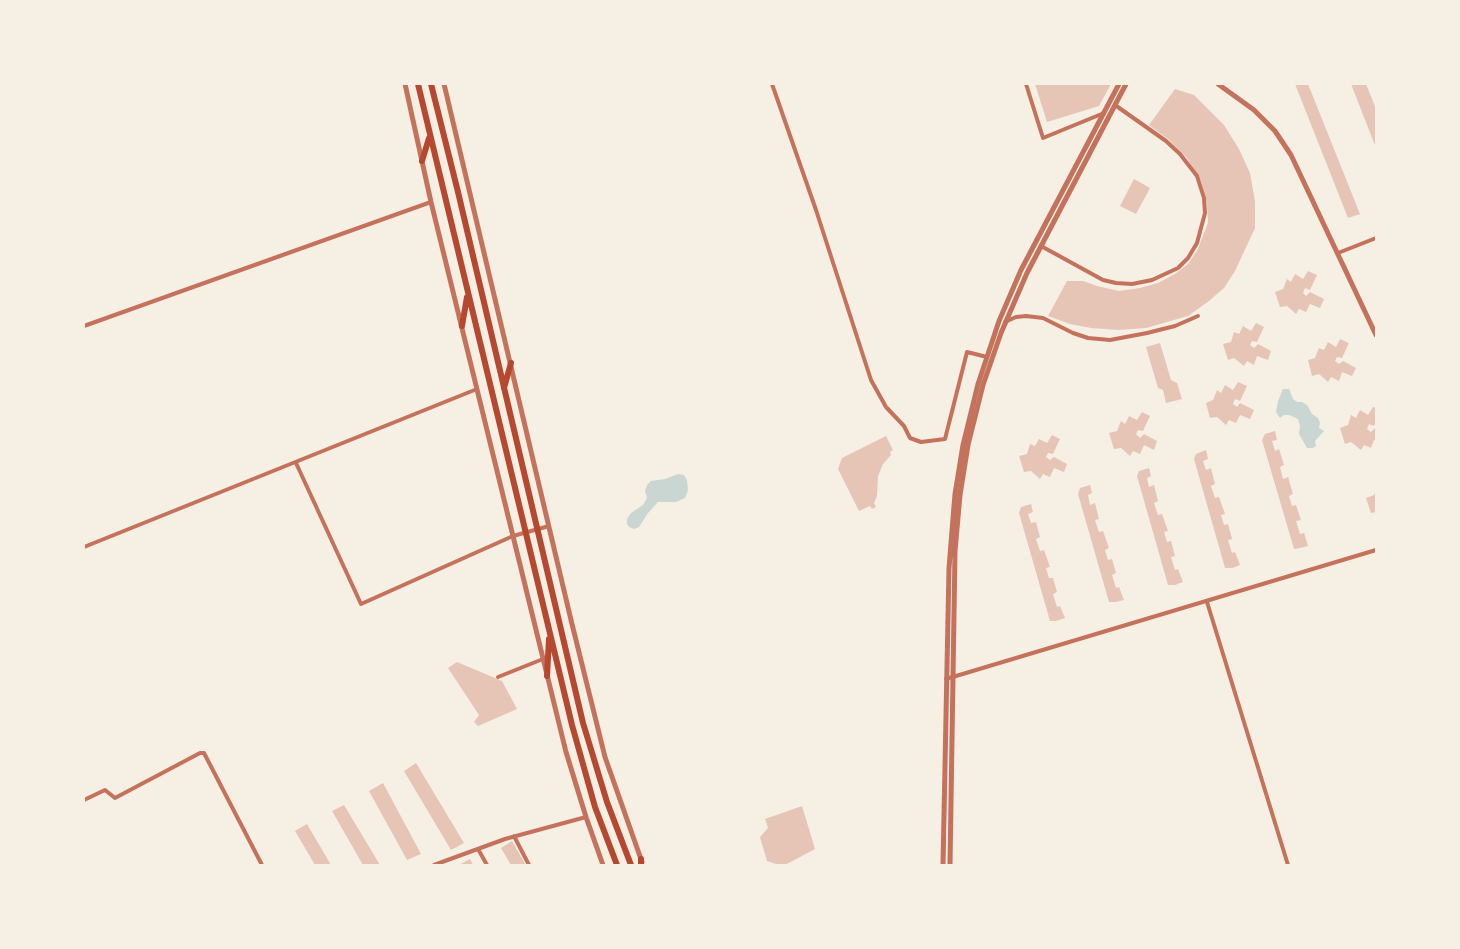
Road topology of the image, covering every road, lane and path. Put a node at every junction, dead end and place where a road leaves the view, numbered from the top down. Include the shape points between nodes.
1 (405, 84) edge
2 (418, 84) edge
3 (431, 84) edge
4 (444, 84) edge
5 (772, 84) edge
6 (1026, 84) edge
7 (1119, 84) edge
8 (1126, 84) edge
9 (1218, 84) edge
10 (1115, 105) junction
11 (1111, 112) junction
12 (1103, 114) junction
13 (430, 137) junction
14 (422, 162) junction
15 (431, 202) junction
16 (1376, 238) edge
17 (1041, 246) junction
18 (1338, 252) junction
19 (468, 294) junction
20 (1198, 316) dead end
21 (1005, 322) junction
22 (84, 326) edge
23 (462, 326) junction
24 (1376, 335) edge
25 (987, 357) junction
26 (511, 363) junction
27 (477, 389) junction
28 (504, 389) junction
29 (296, 463) junction
30 (549, 526) junction
31 (538, 529) junction
32 (526, 533) junction
33 (513, 536) junction
34 (84, 547) edge
35 (1376, 550) edge
36 (1207, 602) junction
37 (549, 631) junction
38 (543, 659) junction
39 (547, 676) junction
40 (498, 677) dead end
41 (953, 678) junction
42 (946, 680) junction
43 (84, 800) edge
44 (586, 817) junction
45 (514, 836) junction
46 (478, 849) junction
47 (642, 863) edge
48 (262, 865) edge
49 (437, 865) edge
50 (487, 865) edge
51 (529, 865) edge
52 (603, 865) edge
53 (617, 865) edge
54 (631, 865) edge
55 (943, 865) edge
56 (950, 865) edge
57 (1288, 865) edge

1 - 14 street
2 - 13 main road
3 - 28 main road
4 - 26 street
5 - 25 street via 871,380 886,407 904,426 910,438 920,442 945,439 967,352
6 - 12 street via 1044,138
7 - 12 street
8 - 10 street
9 - 18 street via 1275,130 1295,162
10 - 11 street
10 - 17 street via 1166,141 1197,176 1205,213 1196,243 1178,268 1152,280 1132,284 1103,280
11 - 12 street
11 - 17 street
12 - 25 street via 1021,270
13 - 14 main road
13 - 19 main road
14 - 15 street
15 - 22 street
15 - 23 street
16 - 18 street
17 - 21 street
18 - 24 street
19 - 23 main road
19 - 32 main road
20 - 21 street via 1147,334 1110,340 1088,338 1043,318 1016,317
21 - 41 street via 983,386 960,495 955,551
23 - 27 street
25 - 42 street via 963,445 954,494
26 - 28 main road
26 - 30 street
27 - 29 street
27 - 33 street
28 - 31 main road
29 - 33 street via 361,604
29 - 34 street
30 - 31 street
30 - 47 street via 605,756
31 - 32 street
31 - 54 main road via 583,723 607,802
32 - 33 street
32 - 37 main road
33 - 38 street
35 - 36 street
36 - 41 street
36 - 57 street
37 - 39 main road
37 - 53 main road via 594,807
38 - 39 street
38 - 40 street
39 - 44 street
41 - 42 street
41 - 56 street
42 - 55 street
43 - 48 street via 105,790 115,798 204,753
44 - 45 street
44 - 52 street
45 - 46 street
45 - 51 street
46 - 49 street
46 - 50 street

